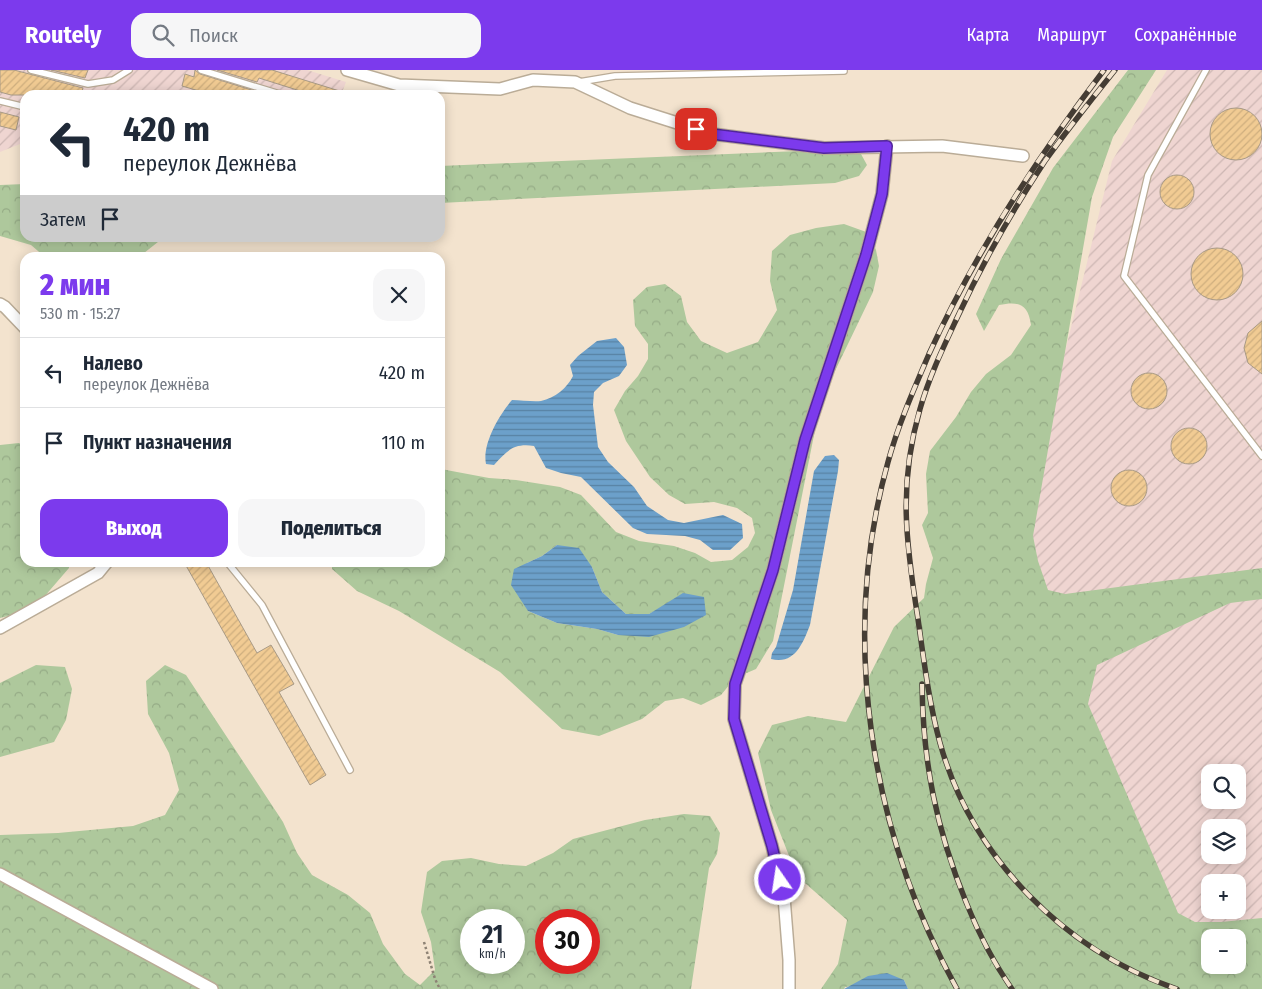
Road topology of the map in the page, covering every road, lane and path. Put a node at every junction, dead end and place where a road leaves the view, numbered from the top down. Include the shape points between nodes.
1 (31, 70) edge
2 (129, 70) edge
3 (201, 70) edge
4 (347, 70) edge
5 (1206, 70) edge
6 (844, 71) edge
7 (696, 72) edge
8 (534, 75) edge
9 (575, 82) junction
10 (267, 90) edge
11 (0, 102) edge
12 (20, 106) edge
13 (887, 146) junction
14 (1023, 156) dead end
15 (0, 304) edge
16 (20, 323) edge
17 (1262, 456) edge
18 (103, 567) edge
19 (231, 567) edge
20 (0, 628) edge
21 (350, 770) dead end
22 (0, 874) edge
23 (424, 942) dead end
24 (212, 989) edge
25 (440, 989) edge
26 (788, 989) edge

1 - 2 lane via 88,84 113,80
3 - 10 lane
4 - 8 street via 398,85 500,89
5 - 17 lane via 1148,174 1124,276
6 - 7 lane
7 - 9 lane via 615,76
8 - 9 street
9 - 13 street via 630,108 712,134 824,148
11 - 12 lane
13 - 14 street via 942,146
13 - 26 street via 882,194 866,255 805,440 773,570 735,684 734,719 784,897
15 - 16 street
18 - 20 street via 98,573
19 - 21 lane via 262,605
22 - 24 street
23 - 25 path

